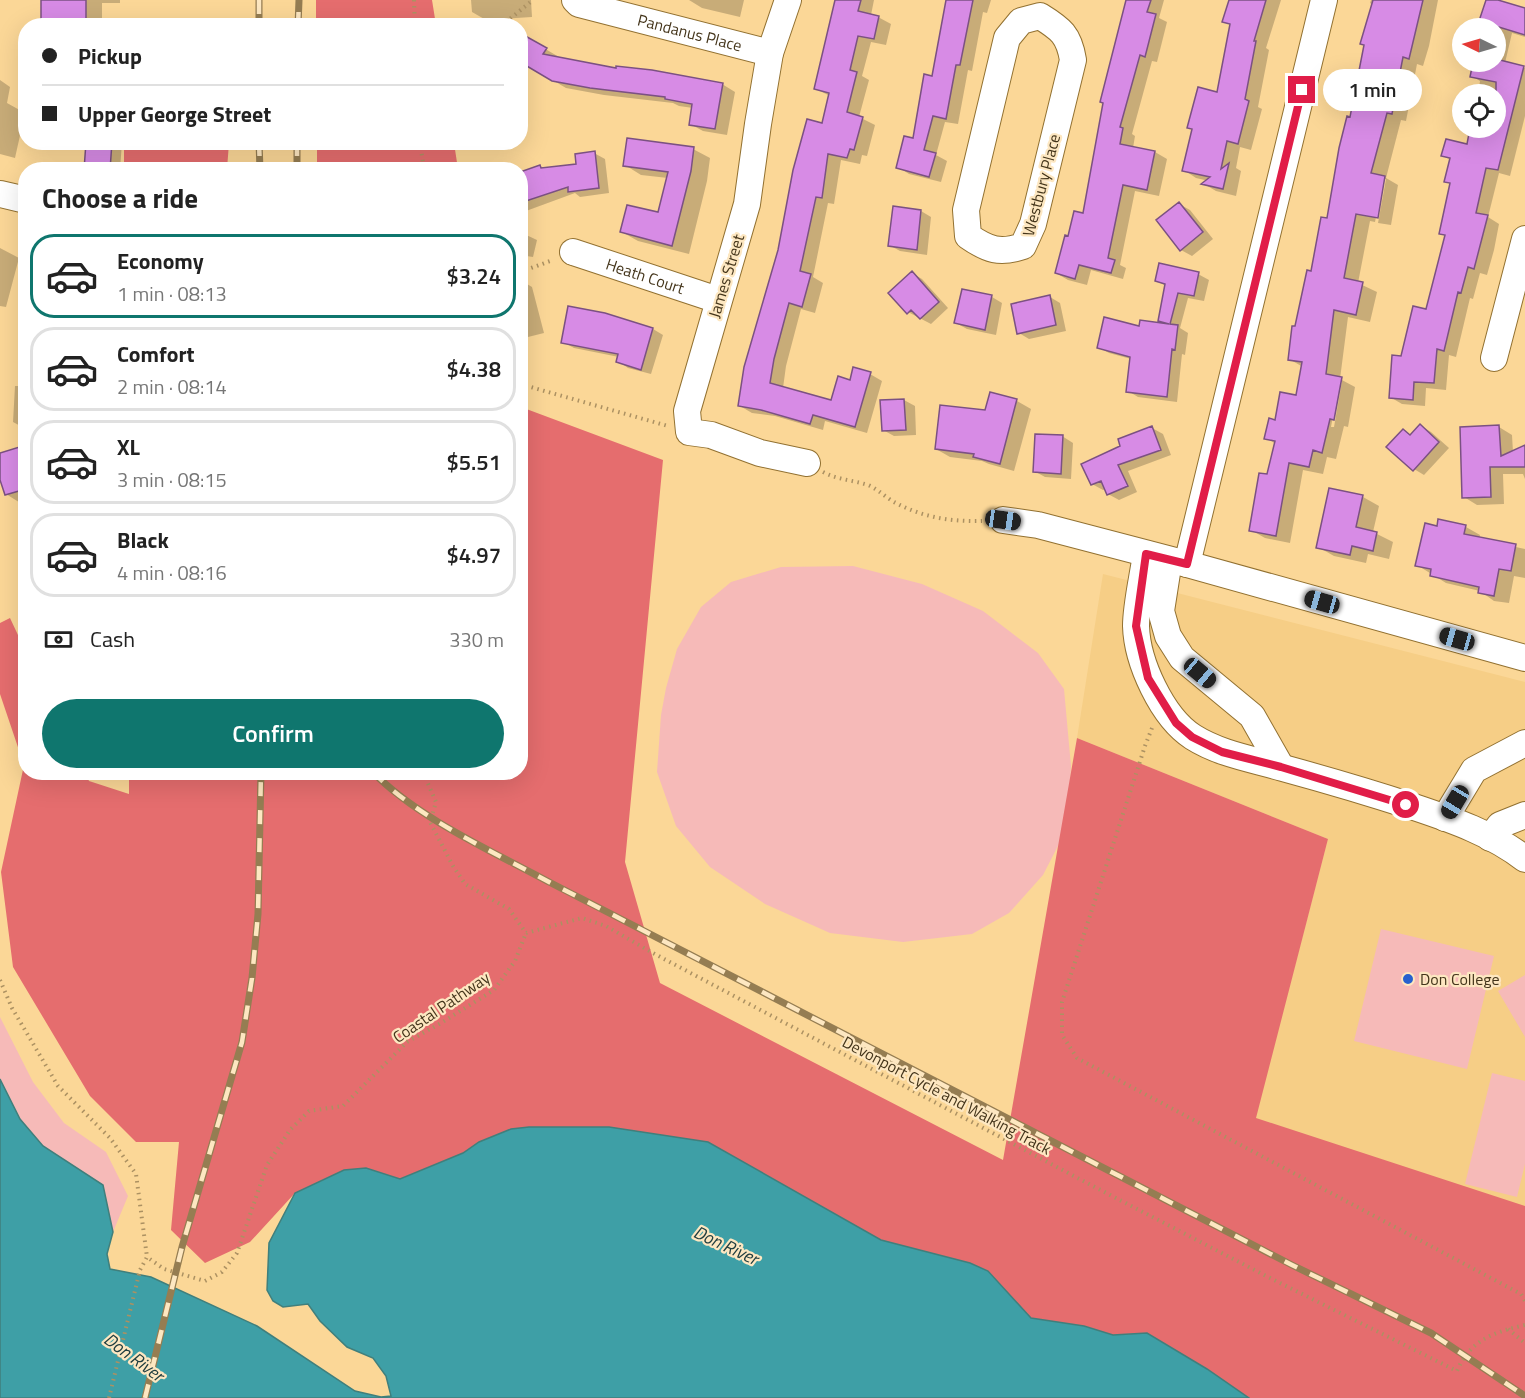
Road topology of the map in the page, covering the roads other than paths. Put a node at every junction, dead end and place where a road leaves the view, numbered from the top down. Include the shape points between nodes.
1 (574, 0) edge
2 (788, 0) edge
3 (1324, 0) edge
4 (1042, 8) edge
5 (770, 53) junction
6 (0, 194) edge
7 (18, 198) edge
8 (1525, 238) edge
9 (573, 252) road end
10 (718, 300) junction
11 (1494, 358) dead end
12 (807, 464) road end
13 (1003, 520) road end
14 (1167, 559) junction
15 (1525, 658) edge
16 (1525, 743) edge
17 (1281, 767) junction
18 (1525, 815) edge
19 (1445, 818) junction
20 (1490, 838) junction
21 (1525, 860) edge

1 - 5 street, Pandanus Place
2 - 5 street, James Street
3 - 14 street
4 - 4 street, Westbury Place via 1071,44 1073,60 1033,224 1023,246 1008,251 985,248 968,236 966,210 1001,61 1007,38 1021,21
5 - 10 street, James Street via 747,204
6 - 7 street
8 - 11 street
9 - 10 street, Heath Court
10 - 12 street, James Street via 687,411 689,432
13 - 14 street via 1038,525
14 - 15 street
14 - 17 street via 1161,611 1168,636 1182,658 1252,716
14 - 17 street via 1136,626 1148,678 1162,704 1192,737 1222,752
16 - 19 street via 1474,770
17 - 19 street
18 - 20 street via 1500,825
19 - 20 street
20 - 21 street

